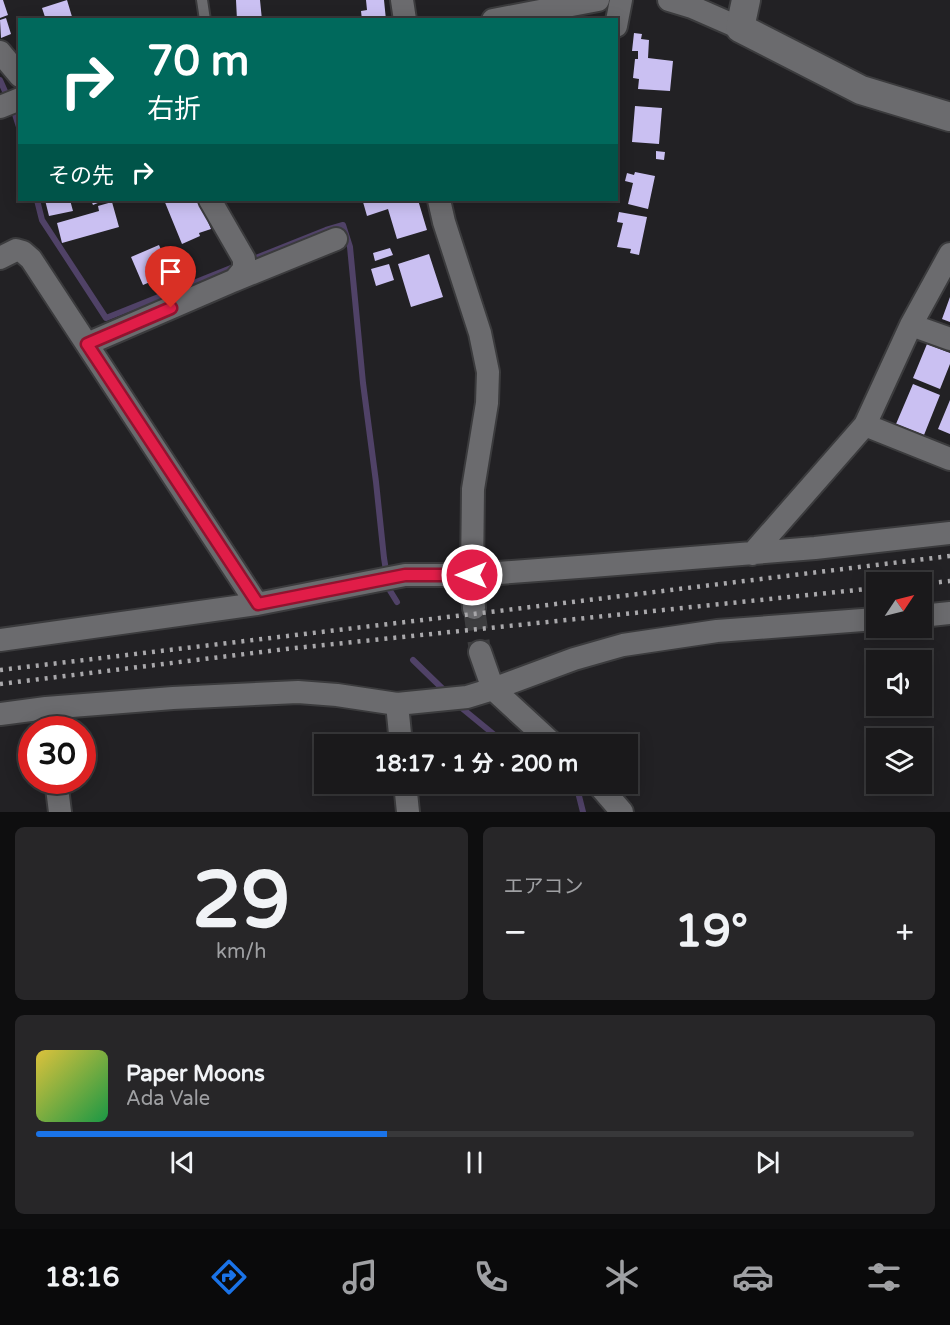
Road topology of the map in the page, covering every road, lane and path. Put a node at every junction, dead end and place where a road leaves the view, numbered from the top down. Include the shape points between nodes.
1 (202, 0) edge
2 (402, 0) edge
3 (598, 0) edge
4 (621, 0) edge
5 (669, 0) edge
6 (746, 0) edge
7 (205, 18) edge
8 (405, 18) edge
9 (504, 18) edge
10 (618, 18) edge
11 (740, 28) junction
12 (0, 52) edge
13 (18, 74) edge
14 (950, 117) edge
15 (211, 201) edge
16 (439, 201) edge
17 (336, 239) dead end
18 (950, 254) edge
19 (0, 258) edge
20 (235, 280) junction
21 (911, 325) junction
22 (950, 339) edge
23 (87, 344) junction
24 (865, 424) junction
25 (950, 459) edge
26 (950, 533) edge
27 (752, 554) junction
28 (472, 575) junction
29 (258, 604) junction
30 (474, 608) tunnel mouth
31 (950, 613) edge
32 (932, 615) edge
33 (866, 620) edge
34 (0, 640) edge
35 (480, 652) tunnel mouth
36 (493, 689) junction
37 (397, 704) junction
38 (0, 714) edge
39 (19, 716) edge
40 (66, 716) edge
41 (400, 734) edge
42 (543, 734) edge
43 (58, 794) edge
44 (406, 794) edge
45 (605, 794) edge
46 (615, 809) edge
47 (60, 812) edge
48 (408, 812) edge

1 - 7 lane
2 - 8 street
3 - 9 street
4 - 10 street
5 - 11 street
6 - 11 street
11 - 14 street via 861,90
12 - 13 street
15 - 20 street via 243,259 244,269
16 - 28 street via 488,372 473,489
17 - 20 street
18 - 21 street
19 - 23 street via 16,250 24,252
20 - 23 street
21 - 22 street
21 - 24 street
23 - 29 street
24 - 25 street
24 - 27 street
26 - 27 street
27 - 28 street
28 - 29 street via 405,575
28 - 30 street
29 - 34 street
31 - 32 street
33 - 36 street via 717,631 623,645
35 - 36 street
36 - 37 street via 467,697
36 - 42 street
37 - 40 street via 298,692 173,698
37 - 41 street
38 - 39 street
43 - 47 street
44 - 48 street
45 - 46 street

